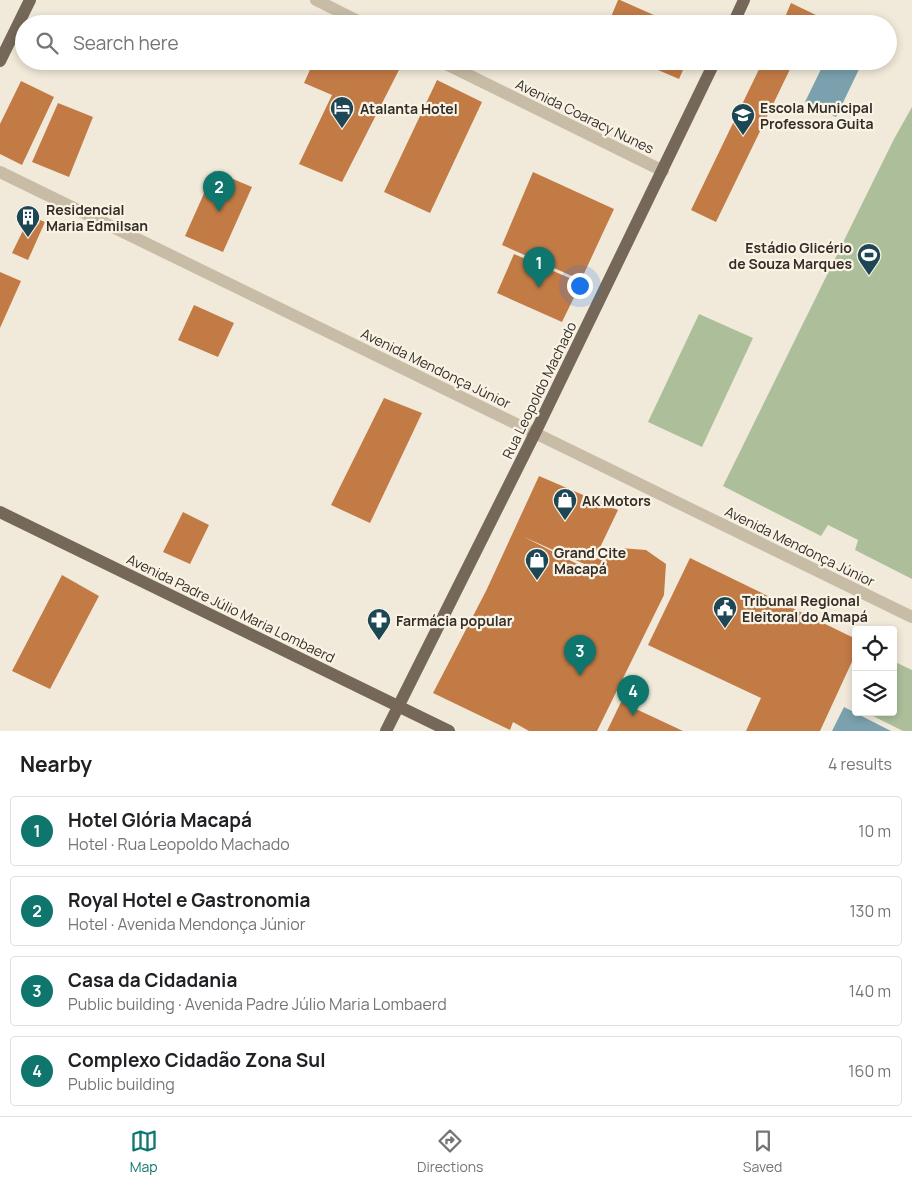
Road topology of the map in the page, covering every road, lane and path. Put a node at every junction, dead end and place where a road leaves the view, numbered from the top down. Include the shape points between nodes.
1 (30, 0) edge
2 (316, 0) edge
3 (744, 0) edge
4 (23, 15) edge
5 (346, 15) edge
6 (737, 15) edge
7 (15, 30) edge
8 (0, 61) edge
9 (458, 70) edge
10 (711, 70) edge
11 (663, 171) junction
12 (0, 172) edge
13 (535, 433) junction
14 (0, 512) edge
15 (912, 617) edge
16 (398, 706) junction
17 (386, 731) edge
18 (449, 731) edge

1 - 4 main road
2 - 5 street
3 - 6 main road
7 - 8 main road
9 - 11 street, Avenida Coaracy Nunes
10 - 11 main road, Rua Leopoldo Machado
11 - 13 main road, Rua Leopoldo Machado
12 - 13 street, Avenida Mendonça Júnior
13 - 15 street, Avenida Mendonça Júnior
13 - 16 main road, Rua Leopoldo Machado
14 - 16 main road, Avenida Padre Júlio Maria Lombaerd
16 - 17 main road, Rua Leopoldo Machado
16 - 18 main road, Avenida Padre Júlio Maria Lombaerd

